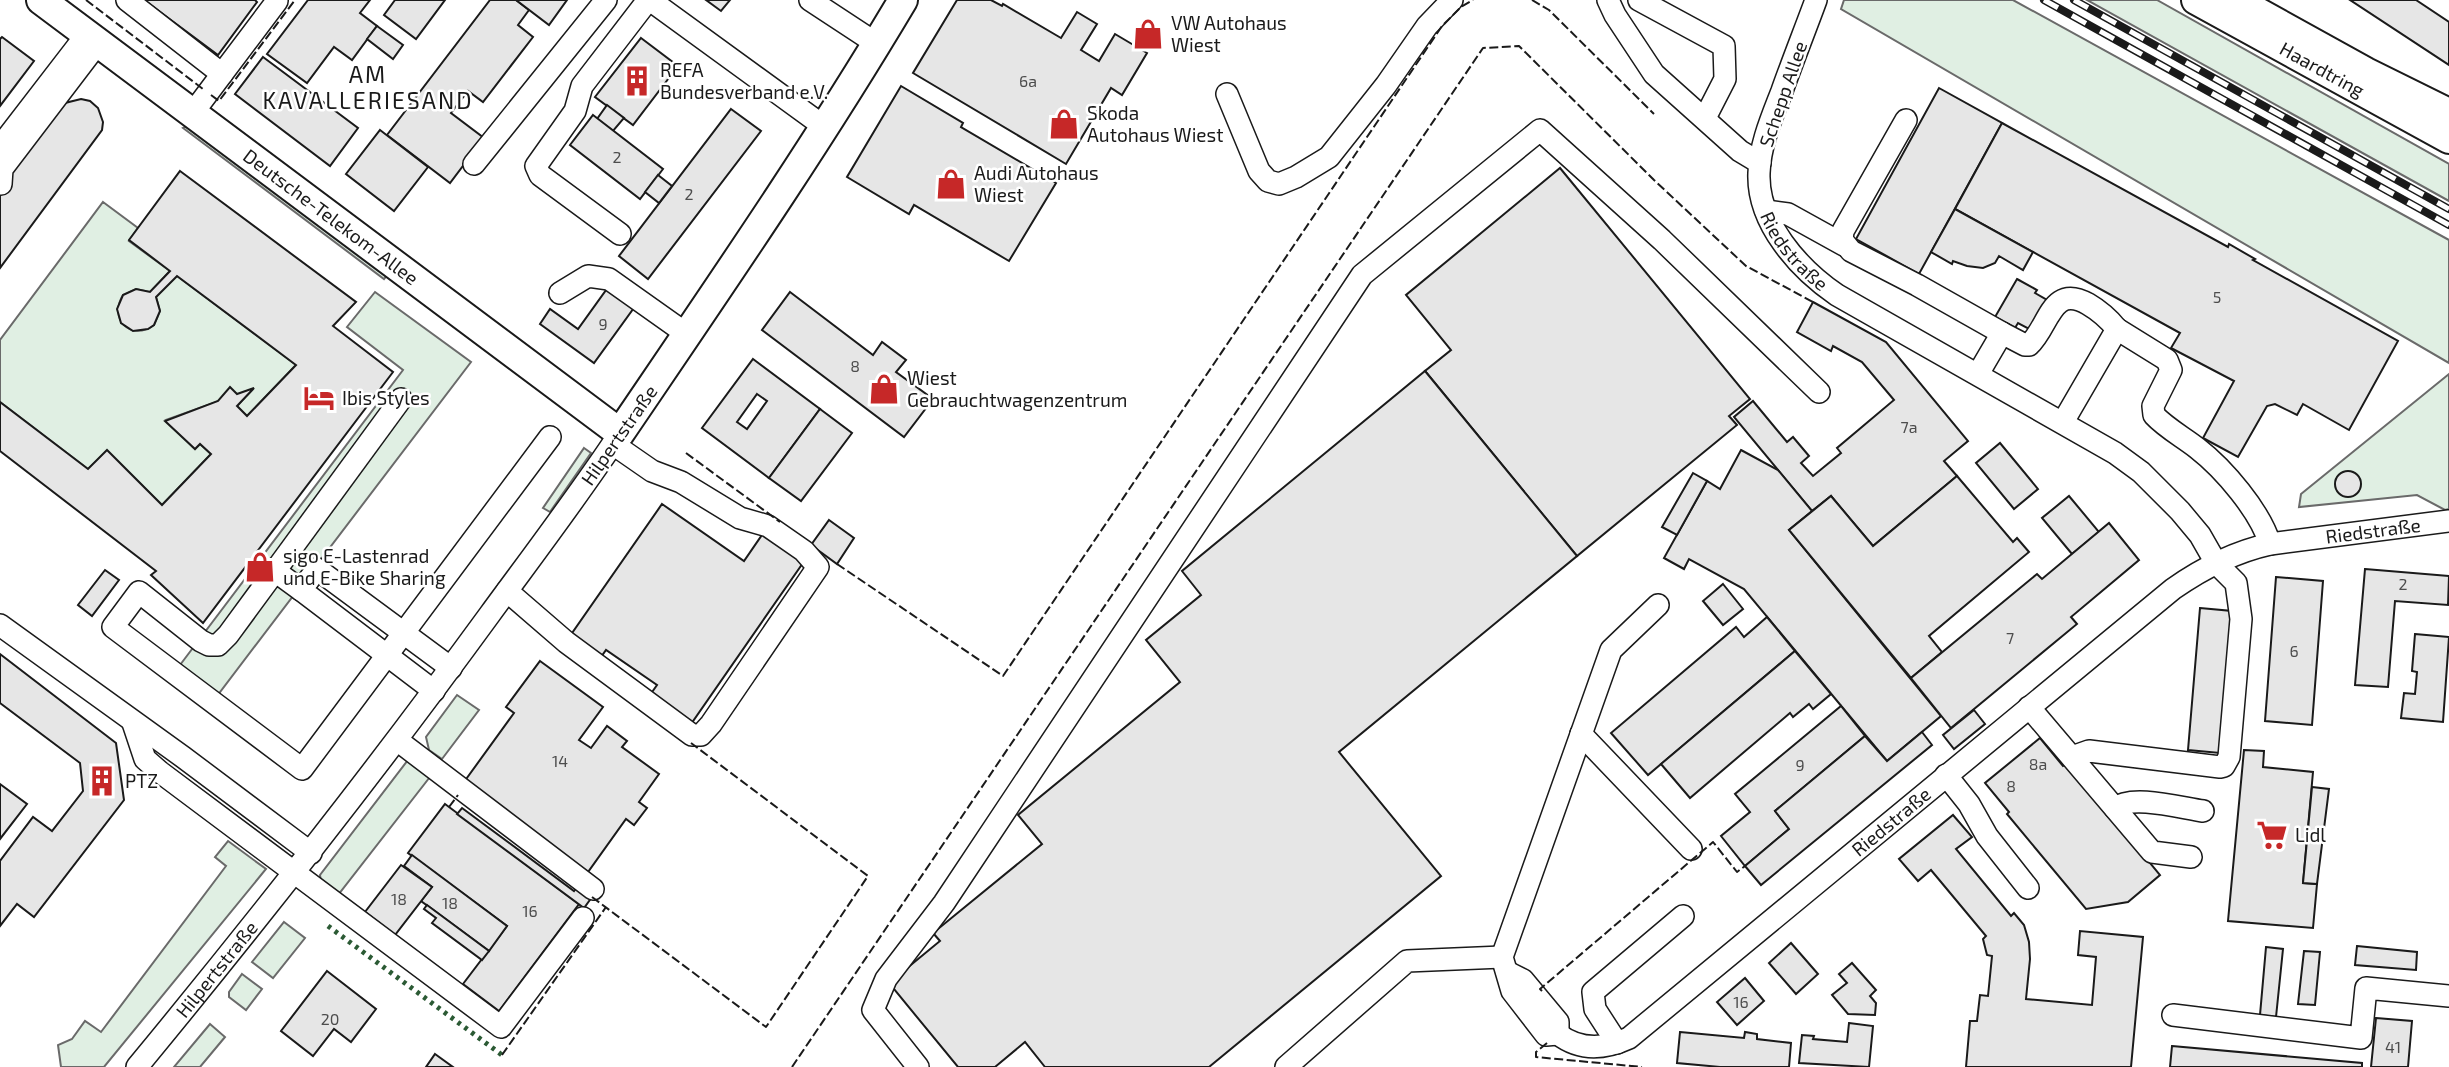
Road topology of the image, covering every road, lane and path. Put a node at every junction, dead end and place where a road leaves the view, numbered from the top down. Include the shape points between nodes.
1 (41, 0) edge
2 (127, 0) edge
3 (276, 0) edge
4 (606, 0) edge
5 (649, 0) edge
6 (810, 0) edge
7 (904, 0) edge
8 (1452, 0) edge
9 (1608, 0) edge
10 (1639, 0) edge
11 (1816, 0) edge
12 (2196, 0) edge
13 (2236, 0) edge
14 (836, 7) edge
15 (93, 39) junction
16 (877, 44) junction
17 (222, 74) junction
18 (1227, 94) dead end
19 (2449, 113) edge
20 (192, 114) junction
21 (1706, 118) junction
22 (1906, 120) dead end
23 (826, 128) junction
24 (2449, 139) edge
25 (0, 147) edge
26 (1760, 163) junction
27 (474, 164) dead end
28 (1, 184) edge
29 (1760, 190) joint
30 (1766, 211) junction
31 (620, 234) dead end
32 (1844, 245) junction
33 (560, 293) dead end
34 (2117, 329) junction
35 (2002, 333) junction
36 (688, 335) junction
37 (1978, 374) junction
38 (1819, 392) dead end
39 (401, 399) dead end
40 (2063, 422) junction
41 (550, 437) dead end
42 (617, 438) junction
43 (2449, 521) edge
44 (2270, 544) junction
45 (2217, 563) junction
46 (275, 571) junction
47 (301, 590) junction
48 (507, 591) junction
49 (1658, 605) dead end
50 (0, 625) edge
51 (402, 634) junction
52 (386, 655) junction
53 (451, 668) junction
54 (434, 691) junction
55 (2029, 707) junction
56 (133, 723) junction
57 (1581, 734) junction
58 (397, 740) junction
59 (2071, 757) junction
60 (1946, 775) junction
61 (2115, 808) junction
62 (2203, 811) dead end
63 (1691, 849) dead end
64 (311, 853) junction
65 (2191, 857) dead end
66 (295, 873) junction
67 (2028, 888) dead end
68 (593, 889) dead end
69 (1683, 916) dead end
70 (583, 918) dead end
71 (1505, 964) junction
72 (2449, 996) edge
73 (2173, 1016) dead end
74 (1617, 1044) junction
75 (137, 1067) edge
76 (918, 1067) edge
77 (1286, 1067) edge

1 - 15 main road, Deutsche-Telekom-Allee
2 - 17 street
3 - 17 street
4 - 27 street
5 - 23 street
5 - 31 street via 582,86 575,111 536,166 540,175
6 - 14 street
7 - 16 main road, Hilpertstraße
8 - 18 street via 1427,26 1329,158 1296,177 1279,184 1259,172
9 - 21 street via 1654,74
10 - 21 street via 1724,46 1725,79
11 - 26 street, Schepp Allee
12 - 24 main road, Haardtring
13 - 19 main road, Haardtring
14 - 16 street
15 - 20 main road, Deutsche-Telekom-Allee
15 - 25 street
15 - 28 street via 2,169
16 - 23 main road, Hilpertstraße
17 - 20 street
20 - 42 main road, Deutsche-Telekom-Allee
21 - 26 street via 1746,156
22 - 32 street via 1843,232
23 - 36 main road, Hilpertstraße
26 - 29 street, Schepp Allee
29 - 30 street, Riedstraße
30 - 32 street via 1788,214
30 - 37 street, Riedstraße via 1788,249 1819,282
32 - 35 street
33 - 36 street via 588,276 609,278
34 - 35 street via 2105,314 2069,297 2056,305 2029,345
34 - 40 street
34 - 44 street via 2167,360 2171,370 2153,406 2154,415 2200,450 2230,481 2263,525
35 - 37 street
36 - 42 main road, Hilpertstraße
37 - 40 street, Riedstraße
38 - 76 street via 1540,130 1362,275 952,892 886,979 873,1010
39 - 46 street
40 - 45 street, Riedstraße via 2128,461 2155,485 2200,535
41 - 51 street
42 - 48 street, Hilpertstraße
42 - 48 street via 656,473 681,482 740,518 768,526 818,567 711,724 701,735 692,735 597,666
43 - 44 street, Riedstraße
44 - 45 street, Riedstraße
45 - 55 street, Riedstraße via 2173,589
45 - 59 street via 2236,583 2241,619 2227,762 2220,767 2089,751
46 - 47 street
46 - 52 street via 218,645 201,641 139,592 113,626 302,769
47 - 51 street via 317,569
47 - 52 street
48 - 53 street, Hilpertstraße
49 - 57 street via 1611,650
50 - 56 street
51 - 52 street
51 - 53 street
52 - 54 street
53 - 54 street, Hilpertstraße
54 - 58 street, Hilpertstraße
55 - 59 street
55 - 60 street, Riedstraße
56 - 64 street
56 - 66 street via 145,759
57 - 63 street
57 - 71 street
58 - 64 street, Hilpertstraße
58 - 68 street
59 - 61 street
60 - 67 street
60 - 74 street, Riedstraße via 1641,1029
61 - 62 street via 2136,801
61 - 65 street via 2152,852
64 - 66 street, Hilpertstraße
66 - 70 street via 501,1027
66 - 75 street, Hilpertstraße
69 - 74 street via 1593,992 1595,1009
71 - 74 street via 1558,1022 1558,1034 1566,1041 1591,1047
71 - 77 street via 1407,961
72 - 73 street via 2366,988 2361,1038

